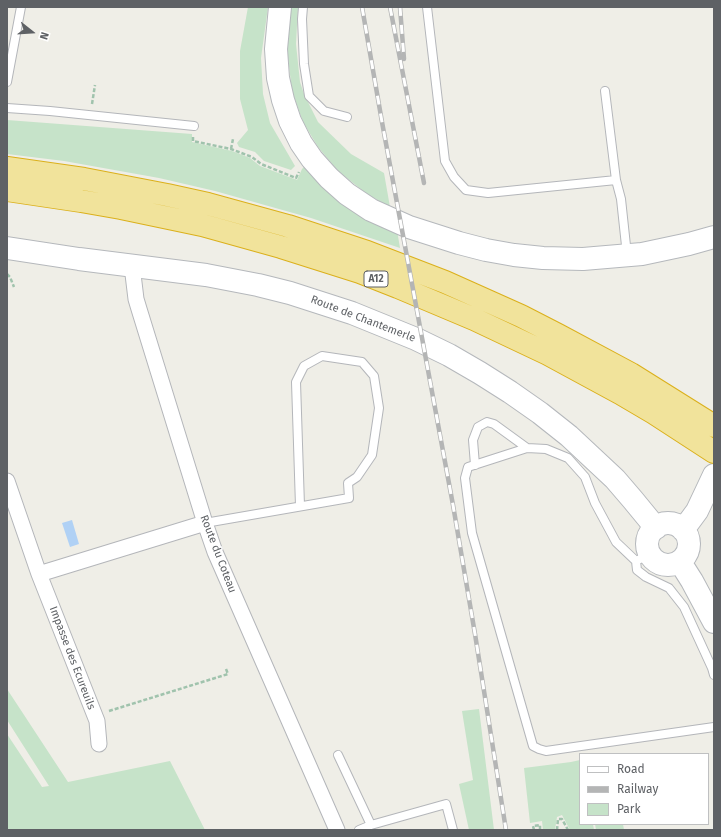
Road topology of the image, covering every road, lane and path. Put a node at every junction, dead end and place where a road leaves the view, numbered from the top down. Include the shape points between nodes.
1 (21, 7) edge
2 (280, 7) edge
3 (303, 7) edge
4 (427, 7) edge
5 (7, 82) edge
6 (95, 85) dead end
7 (605, 91) dead end
8 (7, 108) edge
9 (90, 116) junction
10 (347, 118) dead end
11 (194, 126) joint
12 (233, 139) dead end
13 (231, 149) junction
14 (7, 168) edge
15 (300, 169) dead end
16 (616, 180) junction
17 (7, 190) edge
18 (714, 236) edge
19 (7, 248) edge
20 (628, 256) junction
21 (132, 266) junction
22 (7, 274) edge
23 (14, 287) dead end
24 (714, 426) edge
25 (527, 448) junction
26 (714, 452) edge
27 (471, 466) junction
28 (714, 475) edge
29 (7, 481) edge
30 (300, 506) junction
31 (205, 523) junction
32 (656, 528) junction
33 (683, 530) junction
34 (643, 558) junction
35 (680, 562) junction
36 (39, 574) junction
37 (714, 622) edge
38 (226, 669) dead end
39 (714, 675) edge
40 (108, 711) dead end
41 (714, 727) edge
42 (99, 744) dead end
43 (338, 755) dead end
44 (371, 825) junction
45 (534, 829) edge
46 (337, 830) edge
47 (359, 830) edge
48 (453, 830) edge
49 (540, 830) edge
50 (557, 830) edge
51 (568, 830) edge

1 - 5 lane
2 - 20 street via 276,49 278,78 290,122 312,159 347,194 371,210 409,227 486,250 543,258
3 - 10 lane via 304,64 309,96 324,111
4 - 16 lane via 445,161 454,177 466,190 488,193
6 - 9 path
7 - 16 lane
8 - 9 lane
9 - 11 lane
11 - 13 path via 194,141
12 - 13 path
13 - 15 path via 296,178
14 - 24 highway, A12 via 98,182 208,204 288,226 374,255 445,282 558,334 631,374
16 - 20 lane
17 - 26 highway, A12 via 121,208 202,225 321,259 379,280 436,302 548,354 620,393
18 - 20 street via 665,250
19 - 21 street, Route de Chantemerle
21 - 31 street, Route du Coteau via 139,310
21 - 32 street, Route de Chantemerle via 212,276 290,293 352,312 449,355 510,392 569,436 615,479
22 - 23 path
25 - 27 lane
25 - 27 lane via 494,424 487,422 478,427 473,440
25 - 34 lane via 546,449 568,458 585,477 595,503 616,542
27 - 41 lane via 465,478 472,533 533,746 546,751
28 - 33 street via 697,511
29 - 36 street, Impasse des Ecureuils
30 - 30 lane via 296,382 304,366 322,356 362,362 374,376 379,408 372,455 357,477 348,483 349,498
30 - 31 lane
31 - 36 street
31 - 46 street, Route du Coteau via 230,588
32 - 33 street via 673,524
32 - 34 street via 649,537 648,549
33 - 35 street via 687,534 689,547
34 - 35 street via 667,565
34 - 39 lane via 637,570 670,588 684,607
35 - 37 street
36 - 42 street, Impasse des Ecureuils via 97,721
38 - 40 path via 228,674
43 - 44 lane
44 - 47 lane
44 - 48 lane via 446,804
45 - 49 path via 533,826 540,825
50 - 51 path via 558,819 562,819

